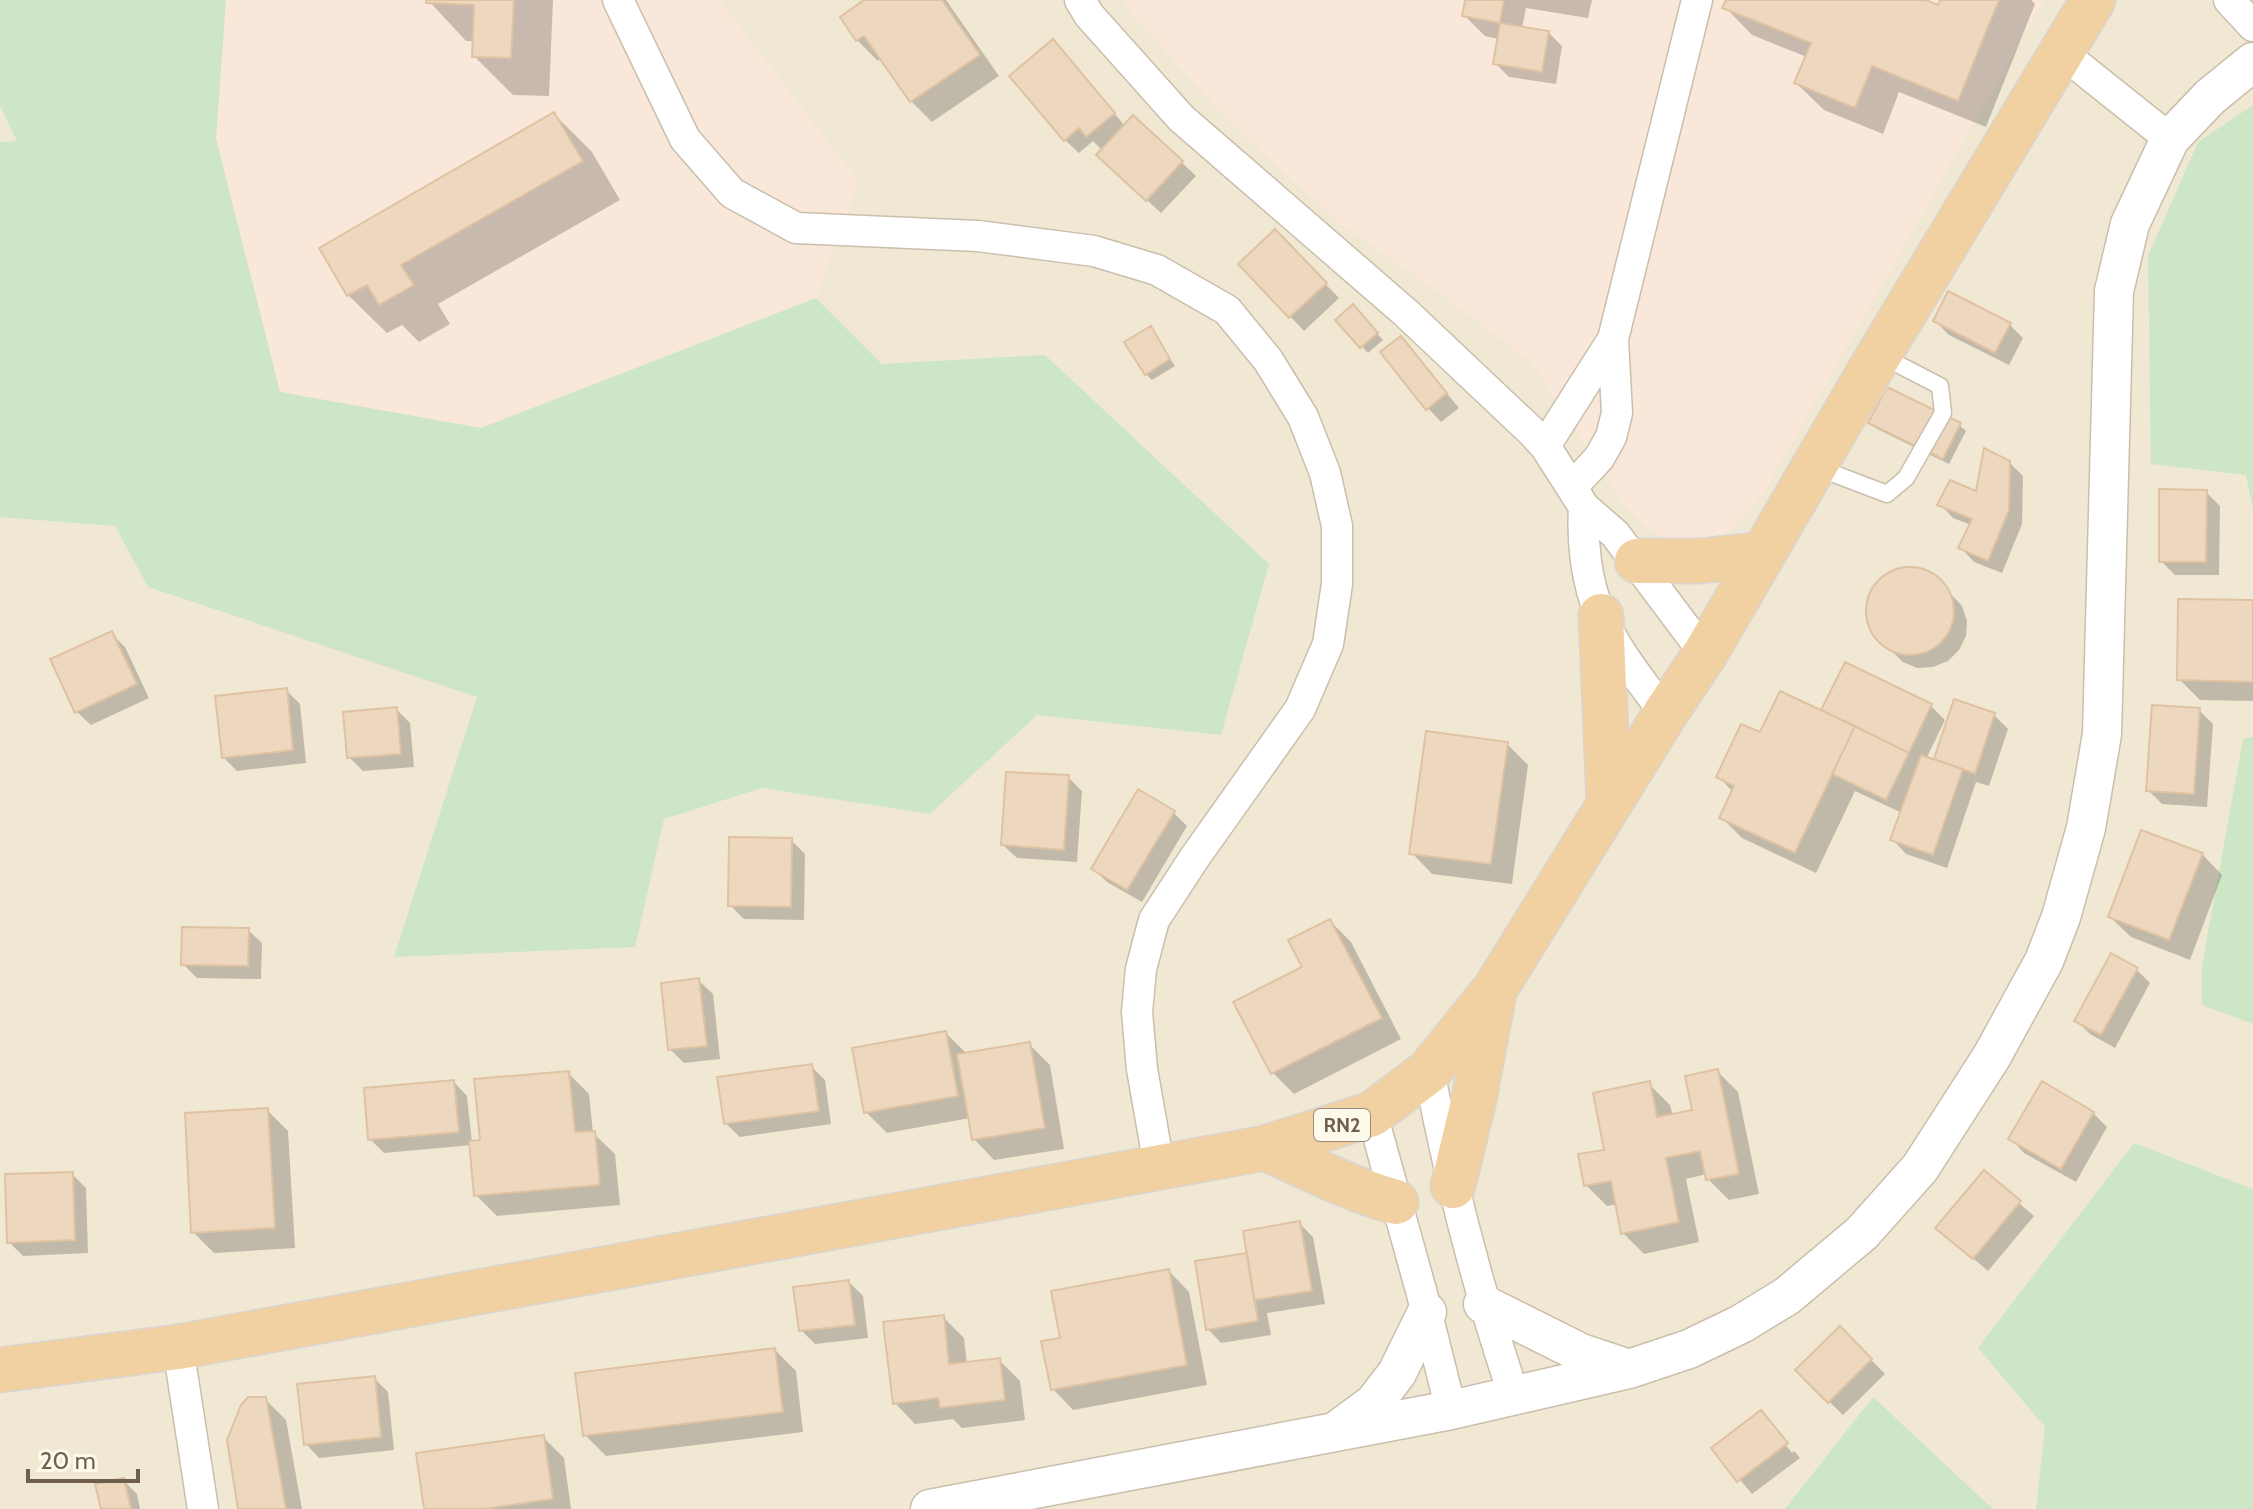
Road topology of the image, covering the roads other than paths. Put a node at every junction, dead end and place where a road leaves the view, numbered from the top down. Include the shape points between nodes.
1 (618, 0) edge
2 (1080, 0) edge
3 (1697, 0) edge
4 (2093, 0) edge
5 (2229, 0) edge
6 (2253, 26) edge
7 (2061, 52) junction
8 (2253, 62) edge
9 (2170, 139) junction
10 (1613, 339) junction
11 (1879, 355) junction
12 (1545, 446) junction
13 (1814, 466) junction
14 (1578, 497) junction
15 (1763, 554) junction
16 (1637, 561) junction
17 (1601, 616) junction
18 (1705, 654) junction
19 (1665, 714) junction
20 (1609, 803) junction
21 (1495, 989) junction
22 (1429, 1071) junction
23 (1372, 1114) junction
24 (1265, 1148) junction
25 (1159, 1166) junction
26 (1453, 1186) junction
27 (1396, 1202) junction
28 (1483, 1304) junction
29 (1427, 1312) junction
30 (178, 1347) junction
31 (1629, 1369) junction
32 (0, 1370) edge
33 (1514, 1396) junction
34 (1451, 1410) junction
35 (1334, 1432) junction
36 (203, 1509) edge
37 (930, 1509) edge

1 - 25 street via 685,139 732,193 796,228 978,236 1094,251 1157,270 1227,310 1268,360 1303,417 1325,473 1337,526 1337,584 1328,644 1300,709 1154,920 1137,1012
2 - 12 street via 1181,118 1406,313
3 - 10 street
4 - 7 highway, RN2
5 - 6 street
7 - 9 street
7 - 11 highway, RN2
8 - 9 street
9 - 31 street via 2130,224 2114,291 2102,734 2086,828 2044,961 1992,1056 1920,1168 1862,1233 1787,1296 1741,1324
10 - 12 street
10 - 14 street via 1617,413 1611,437
11 - 13 highway, RN2
11 - 13 lane via 1940,386 1943,413 1906,478 1887,494
12 - 14 street
13 - 15 highway, RN2
14 - 16 street
14 - 17 street
15 - 16 highway
15 - 18 highway, RN2
16 - 18 street
17 - 19 street
17 - 20 highway
18 - 19 highway, RN2
19 - 20 highway, RN2
20 - 21 highway, RN2
21 - 22 highway, RN2
21 - 26 highway
22 - 23 highway, RN2
22 - 26 street
23 - 24 highway, RN2
23 - 27 street
24 - 25 highway, RN2
24 - 27 highway
25 - 30 highway, RN2
26 - 28 street
27 - 29 street
28 - 31 street via 1581,1353
28 - 33 street
29 - 34 street
29 - 35 street via 1408,1354 1374,1403
30 - 32 highway, RN2
30 - 36 street
31 - 33 street
33 - 34 street
34 - 35 street
35 - 37 street

